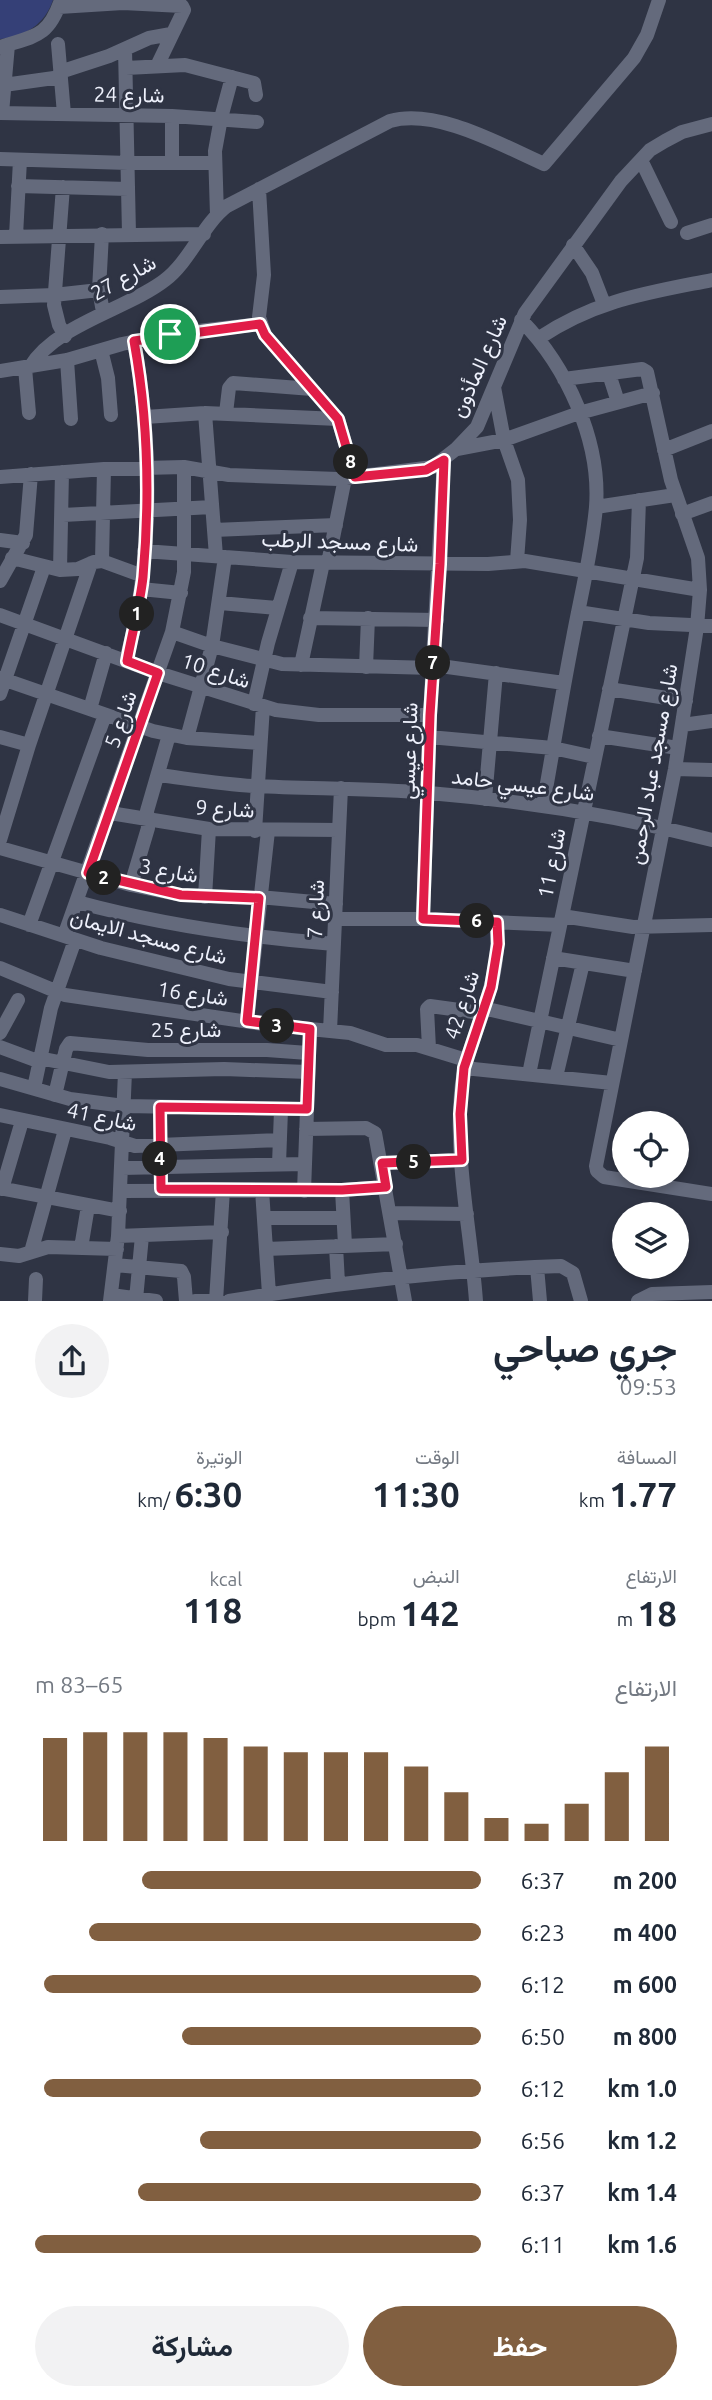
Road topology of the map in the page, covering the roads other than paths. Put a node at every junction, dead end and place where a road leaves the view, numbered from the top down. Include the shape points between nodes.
1 (659, 0) edge
2 (60, 3) edge
3 (171, 34) junction
4 (58, 44) dead end
5 (4, 46) edge
6 (125, 49) junction
7 (157, 66) junction
8 (125, 68) junction
9 (61, 75) junction
10 (232, 77) junction
11 (4, 85) junction
12 (256, 95) dead end
13 (1, 113) edge
14 (64, 114) junction
15 (127, 115) junction
16 (172, 116) junction
17 (221, 118) junction
18 (257, 122) dead end
19 (712, 124) edge
20 (0, 159) edge
21 (20, 160) junction
22 (641, 160) junction
23 (128, 163) junction
24 (172, 163) junction
25 (215, 163) junction
26 (18, 186) junction
27 (63, 187) junction
28 (128, 189) junction
29 (259, 189) junction
30 (217, 215) junction
31 (671, 222) dead end
32 (712, 225) edge
33 (687, 233) dead end
34 (102, 234) junction
35 (129, 234) junction
36 (204, 234) junction
37 (59, 235) junction
38 (16, 236) junction
39 (0, 237) edge
40 (573, 245) junction
41 (712, 279) edge
42 (99, 290) junction
43 (54, 295) junction
44 (0, 297) edge
45 (604, 303) junction
46 (103, 312) junction
47 (521, 320) junction
48 (260, 324) junction
49 (65, 336) junction
50 (539, 338) junction
51 (134, 341) junction
52 (101, 350) junction
53 (67, 360) junction
54 (28, 367) junction
55 (0, 371) edge
56 (609, 374) junction
57 (564, 379) junction
58 (494, 387) junction
59 (312, 389) junction
60 (653, 393) junction
61 (618, 402) junction
62 (29, 413) dead end
63 (205, 413) junction
64 (226, 413) junction
65 (579, 413) junction
66 (111, 415) dead end
67 (145, 416) junction
68 (71, 419) dead end
69 (338, 419) junction
70 (712, 431) edge
71 (504, 440) junction
72 (456, 449) junction
73 (664, 450) junction
74 (444, 460) junction
75 (146, 467) junction
76 (184, 467) junction
77 (104, 469) junction
78 (209, 471) junction
79 (62, 472) junction
80 (31, 474) junction
81 (0, 477) edge
82 (350, 478) junction
83 (676, 495) junction
84 (639, 500) junction
85 (712, 503) edge
86 (212, 507) junction
87 (596, 507) junction
88 (185, 508) junction
89 (146, 510) junction
90 (102, 513) junction
91 (681, 514) junction
92 (63, 515) junction
93 (336, 525) junction
94 (214, 530) junction
95 (0, 540) edge
96 (23, 543) junction
97 (144, 551) junction
98 (185, 554) junction
99 (220, 557) junction
100 (12, 558) junction
101 (517, 561) junction
102 (96, 562) junction
103 (292, 562) junction
104 (326, 563) junction
105 (440, 564) junction
106 (44, 567) junction
107 (60, 569) junction
108 (586, 571) junction
109 (632, 579) junction
110 (0, 581) edge
111 (142, 583) junction
112 (701, 590) junction
113 (181, 593) junction
114 (220, 603) junction
115 (277, 608) junction
116 (578, 612) junction
117 (0, 615) edge
118 (310, 618) junction
119 (368, 618) junction
120 (436, 620) junction
121 (624, 620) junction
122 (23, 624) junction
123 (705, 626) edge
124 (172, 632) junction
125 (66, 639) junction
126 (212, 646) junction
127 (106, 653) junction
128 (263, 660) junction
129 (127, 661) junction
130 (301, 665) junction
131 (366, 667) junction
132 (433, 667) junction
133 (158, 673) junction
134 (496, 673) junction
135 (564, 683) junction
136 (1, 684) edge
137 (202, 688) junction
138 (609, 689) junction
139 (47, 694) junction
140 (686, 701) junction
141 (258, 705) junction
142 (90, 709) junction
143 (105, 715) junction
144 (430, 715) junction
145 (712, 721) edge
146 (682, 726) junction
147 (139, 727) junction
148 (169, 735) junction
149 (599, 736) junction
150 (0, 737) edge
151 (429, 737) junction
152 (187, 738) junction
153 (490, 741) junction
154 (260, 743) junction
155 (29, 745) junction
156 (553, 748) junction
157 (678, 748) junction
158 (594, 757) junction
159 (675, 769) junction
160 (712, 770) edge
161 (158, 775) junction
162 (258, 786) junction
163 (341, 789) junction
164 (427, 793) junction
165 (485, 799) junction
166 (543, 806) junction
167 (583, 811) junction
168 (110, 813) junction
169 (148, 820) junction
170 (663, 827) junction
171 (209, 829) junction
172 (339, 830) junction
173 (261, 831) junction
174 (712, 840) edge
175 (0, 841) edge
176 (0, 848) edge
177 (52, 863) junction
178 (88, 873) junction
179 (131, 885) junction
180 (205, 897) junction
181 (259, 898) junction
182 (77, 902) junction
183 (336, 904) junction
184 (0, 915) edge
185 (335, 919) junction
186 (423, 919) junction
187 (561, 921) junction
188 (497, 922) junction
189 (29, 925) junction
190 (712, 925) edge
191 (644, 927) junction
192 (69, 938) junction
193 (255, 938) junction
194 (334, 944) junction
195 (553, 958) junction
196 (583, 963) junction
197 (635, 971) junction
198 (2, 974) edge
199 (252, 983) junction
200 (57, 992) junction
201 (332, 992) junction
202 (10, 1007) edge
203 (482, 1011) junction
204 (247, 1021) junction
205 (540, 1021) junction
206 (271, 1025) junction
207 (567, 1028) junction
208 (310, 1029) junction
209 (330, 1031) junction
210 (0, 1033) edge
211 (621, 1040) junction
212 (0, 1046) edge
213 (429, 1048) junction
214 (267, 1050) junction
215 (308, 1053) junction
216 (64, 1056) junction
217 (40, 1060) junction
218 (465, 1064) junction
219 (125, 1072) junction
220 (308, 1072) junction
221 (529, 1074) junction
222 (556, 1077) junction
223 (0, 1079) edge
224 (612, 1083) junction
225 (34, 1088) junction
226 (55, 1095) junction
227 (124, 1106) junction
228 (160, 1107) junction
229 (307, 1109) junction
230 (281, 1110) junction
231 (0, 1115) edge
232 (22, 1121) junction
233 (306, 1129) junction
234 (65, 1130) junction
235 (280, 1140) junction
236 (122, 1143) junction
237 (160, 1145) junction
238 (462, 1160) junction
239 (382, 1163) junction
240 (279, 1164) junction
241 (304, 1164) junction
242 (161, 1166) junction
243 (122, 1168) junction
244 (386, 1187) junction
245 (1, 1189) edge
246 (161, 1189) junction
247 (223, 1190) junction
248 (262, 1190) junction
249 (342, 1190) junction
250 (121, 1191) junction
251 (304, 1191) junction
252 (712, 1194) edge
253 (45, 1199) junction
254 (88, 1206) junction
255 (120, 1211) junction
256 (390, 1213) junction
257 (467, 1214) junction
258 (343, 1218) junction
259 (264, 1219) junction
260 (222, 1232) junction
261 (142, 1236) junction
262 (118, 1243) junction
263 (396, 1244) junction
264 (341, 1246) junction
265 (81, 1248) junction
266 (266, 1249) junction
267 (31, 1252) junction
268 (0, 1254) edge
269 (115, 1265) junction
270 (537, 1267) junction
271 (140, 1268) junction
272 (474, 1269) junction
273 (401, 1277) junction
274 (36, 1279) dead end
275 (338, 1283) junction
276 (712, 1292) edge
277 (268, 1294) junction
278 (294, 1295) edge
279 (111, 1298) edge
280 (136, 1299) junction
281 (34, 1301) edge
282 (156, 1301) edge
283 (186, 1301) edge
284 (195, 1301) edge
285 (217, 1301) edge
286 (229, 1301) edge
287 (405, 1301) edge
288 (476, 1301) edge
289 (540, 1301) edge
290 (581, 1301) edge
291 (638, 1301) edge

1 - 29 street, شارع 27 via 634,58 544,164 458,126 400,118
2 - 3 street via 180,6 184,10
2 - 5 street via 44,31
3 - 6 street
3 - 7 street
4 - 9 street
5 - 11 street
6 - 8 street
6 - 9 street
7 - 8 street
7 - 10 street via 185,65
8 - 15 street
9 - 11 street
9 - 14 street
10 - 12 street via 254,83
10 - 17 street
11 - 13 street
13 - 14 street, شارع 24
14 - 15 street, شارع 24
15 - 16 street, شارع 24
15 - 23 street
16 - 17 street, شارع 24
16 - 24 street
17 - 18 street, شارع 24
17 - 25 street
19 - 22 street, شارع المأذون via 664,141
20 - 21 street
21 - 23 street
21 - 26 street
22 - 31 street
22 - 40 street, شارع المأذون
23 - 24 street
23 - 28 street
24 - 25 street
25 - 30 street
26 - 27 street
26 - 38 street
27 - 28 street
27 - 37 street
28 - 35 street
29 - 30 street, شارع 27
29 - 48 street via 264,275
30 - 36 street, شارع 27
32 - 33 street
34 - 35 street
34 - 37 street
34 - 42 street
35 - 36 street
36 - 46 street, شارع 27 via 163,282
37 - 38 street
37 - 43 street
38 - 39 street
40 - 45 street via 592,273
40 - 47 street, شارع المأذون
41 - 45 street
42 - 43 street
42 - 46 street
43 - 44 street
43 - 49 street
45 - 50 street
46 - 49 street, شارع 27
47 - 50 street
47 - 58 street, شارع المأذون
48 - 51 street
48 - 59 street
49 - 54 street, شارع 27
50 - 57 street
51 - 52 street
51 - 67 street
52 - 53 street
52 - 66 street
53 - 54 street
53 - 68 street
54 - 55 street
54 - 62 street
56 - 57 street
56 - 60 street, شارع مسجد عباد الرحمن via 642,369
56 - 61 street
57 - 65 street
58 - 71 street
58 - 72 street, شارع المأذون via 477,426
59 - 64 street via 233,383
59 - 69 street
60 - 61 street
60 - 73 street, شارع مسجد عباد الرحمن
61 - 65 street
63 - 64 street
63 - 67 street
63 - 78 street
64 - 69 street
65 - 71 street
65 - 87 street via 593,462
67 - 75 street
69 - 82 street
70 - 73 street
71 - 72 street
71 - 101 street via 518,480
72 - 74 street, شارع المأذون
73 - 83 street, شارع مسجد عباد الرحمن
74 - 82 street, شارع المأذون via 426,470
74 - 105 street, شارع عيسي
75 - 76 street, شارع المأذون
75 - 77 street, شارع المأذون
75 - 89 street
76 - 78 street, شارع المأذون
76 - 88 street, شارع 5
77 - 79 street, شارع المأذون
77 - 90 street
78 - 82 street, شارع المأذون
78 - 86 street
79 - 80 street, شارع المأذون
79 - 92 street
80 - 81 street, شارع المأذون
80 - 96 street
82 - 93 street
83 - 84 street
83 - 91 street, شارع مسجد عباد الرحمن
84 - 87 street
84 - 109 street, شارع 11 via 639,542
85 - 91 street
86 - 88 street
86 - 94 street
87 - 108 street
88 - 89 street
88 - 98 street, شارع 5
89 - 90 street
89 - 97 street
90 - 92 street
90 - 102 street
91 - 112 street, شارع مسجد عباد الرحمن via 698,558
92 - 107 street
93 - 94 street
93 - 104 street
94 - 99 street
95 - 96 street
96 - 100 street
97 - 98 street, شارع مسجد الرطب
97 - 111 street
98 - 99 street, شارع مسجد الرطب
98 - 113 street, شارع 5
99 - 103 street, شارع مسجد الرطب
99 - 114 street
100 - 106 street
100 - 110 street
101 - 105 street, شارع مسجد الرطب
101 - 108 street, شارع مسجد الرطب
102 - 107 street
102 - 111 street
102 - 125 street
103 - 104 street, شارع مسجد الرطب
103 - 115 street
104 - 105 street, شارع مسجد الرطب
104 - 118 street
105 - 120 street, شارع عيسي
106 - 107 street
106 - 122 street
108 - 109 street, شارع مسجد الرطب
108 - 116 street
109 - 112 street, شارع مسجد الرطب
109 - 121 street, شارع 11
111 - 113 street
111 - 129 street
112 - 123 street, شارع مسجد عباد الرحمن
113 - 124 street, شارع 5
114 - 115 street
114 - 126 street
115 - 128 street
116 - 121 street
116 - 135 street
117 - 122 street, شارع 10
118 - 119 street
118 - 130 street
119 - 120 street
119 - 131 street
120 - 132 street, شارع عيسي
121 - 123 street
121 - 138 street, شارع 11
122 - 125 street, شارع 10
122 - 136 street
123 - 140 street, شارع مسجد عباد الرحمن
124 - 126 street
124 - 133 street, شارع 5
125 - 127 street, شارع 10
125 - 139 street
126 - 128 street
126 - 137 street
127 - 129 street, شارع 10
127 - 142 street
128 - 130 street
128 - 141 street
129 - 133 street, شارع 10
130 - 131 street
131 - 132 street
132 - 134 street
132 - 144 street, شارع عيسي
133 - 137 street, شارع 10
133 - 147 street, شارع 5
134 - 135 street
134 - 153 street
135 - 156 street
136 - 139 street
137 - 141 street, شارع 10
137 - 152 street
138 - 140 street
138 - 149 street, شارع 11
139 - 142 street
139 - 155 street
140 - 146 street, شارع مسجد عباد الرحمن
141 - 144 street, شارع 10 via 305,715
141 - 154 street
142 - 143 street
143 - 147 street
143 - 177 street
144 - 151 street, شارع عيسي
145 - 146 street
146 - 157 street, شارع مسجد عباد الرحمن
147 - 148 street
147 - 168 street, شارع 5
148 - 152 street
148 - 161 street
149 - 157 street
149 - 158 street, شارع 11
150 - 155 street
151 - 153 street
151 - 164 street, شارع عيسي
152 - 154 street
153 - 156 street
153 - 165 street
154 - 162 street
155 - 175 street
156 - 158 street
156 - 166 street
157 - 159 street, شارع مسجد عباد الرحمن
158 - 167 street, شارع 11
159 - 160 street
159 - 170 street, شارع مسجد عباد الرحمن
161 - 162 street, شارع عيسي حامد
161 - 169 street
162 - 163 street, شارع عيسي حامد
162 - 173 street
163 - 164 street, شارع عيسي حامد
163 - 172 street, شارع 7
164 - 165 street, شارع عيسي حامد
164 - 186 street, شارع عيسي
165 - 166 street, شارع عيسي حامد
166 - 167 street, شارع عيسي حامد
167 - 170 street, شارع عيسي حامد
167 - 187 street, شارع 11
168 - 169 street, شارع 9
168 - 178 street, شارع 5
169 - 171 street, شارع 9
169 - 179 street
170 - 174 street, شارع عيسي حامد
170 - 191 street, شارع مسجد عباد الرحمن
171 - 173 street, شارع 9
171 - 180 street
172 - 173 street, شارع 9
172 - 183 street, شارع 7
173 - 181 street
176 - 177 street, شارع 3
177 - 178 street, شارع 3
177 - 189 street
178 - 179 street, شارع 3
178 - 182 street, شارع 5
179 - 180 street, شارع 3
180 - 181 street, شارع 3
181 - 183 street, شارع 3
181 - 193 street
182 - 192 street, شارع 5
182 - 193 street
183 - 185 street, شارع 7
184 - 189 street, شارع مسجد الايمان
185 - 186 street
185 - 194 street, شارع 7
186 - 188 street
187 - 188 street
187 - 191 street
187 - 195 street, شارع 11
188 - 203 street, شارع 42 via 495,966
189 - 192 street, شارع مسجد الايمان
190 - 191 street
191 - 197 street, شارع مسجد عباد الرحمن
192 - 199 street, شارع مسجد الايمان
192 - 200 street, شارع 5
193 - 194 street
193 - 199 street
194 - 201 street, شارع 7
195 - 196 street
195 - 205 street, شارع 11
196 - 197 street
196 - 207 street
197 - 211 street, شارع مسجد عباد الرحمن
198 - 200 street, شارع 16
199 - 201 street, شارع مسجد الايمان
199 - 204 street
200 - 204 street, شارع 16
200 - 217 street, شارع 5
201 - 209 street, شارع 7
202 - 210 street
203 - 205 street
203 - 213 street via 430,1006
203 - 218 street, شارع 42
204 - 206 street, شارع 16
205 - 207 street
205 - 221 street, شارع 11
206 - 208 street, شارع 16
206 - 214 street
207 - 211 street
207 - 222 street
208 - 209 street, شارع 16
208 - 215 street
209 - 213 street, شارع 16 via 386,1045
211 - 224 street, شارع مسجد عباد الرحمن
212 - 217 street
213 - 218 street, شارع 16
214 - 215 street, شارع 25
214 - 216 street, شارع 25 via 148,1050 70,1043
215 - 220 street
216 - 217 street
216 - 219 street via 93,1070
216 - 226 street
217 - 225 street, شارع 5
218 - 221 street, شارع 16
218 - 238 street, شارع 42
219 - 220 street
219 - 227 street
220 - 229 street
221 - 222 street, شارع 16
222 - 224 street, شارع 16
223 - 225 street
224 - 252 street, شارع مسجد عباد الرحمن via 597,1171 604,1177
225 - 226 street
226 - 227 street
227 - 228 street
227 - 236 street
228 - 230 street
228 - 237 street
229 - 230 street
229 - 233 street
230 - 235 street
231 - 232 street, شارع 41
232 - 234 street, شارع 41
232 - 245 street
233 - 239 street via 371,1129
233 - 241 street
234 - 236 street, شارع 41
234 - 253 street
235 - 237 street, شارع 41
235 - 240 street
236 - 237 street, شارع 41
236 - 243 street
237 - 242 street
238 - 239 street
238 - 257 street, شارع 42
239 - 244 street
240 - 241 street
240 - 242 street
241 - 251 street
242 - 243 street
242 - 246 street
243 - 250 street
244 - 249 street
244 - 256 street
245 - 253 street
246 - 247 street
246 - 250 street
247 - 248 street
247 - 260 street
248 - 251 street
248 - 259 street
249 - 251 street
249 - 258 street
250 - 255 street
253 - 254 street
253 - 267 street
254 - 255 street
254 - 265 street
255 - 262 street
256 - 257 street
256 - 263 street
257 - 272 street, شارع 42
258 - 259 street
258 - 264 street
259 - 266 street
260 - 261 street
260 - 285 street
261 - 262 street
261 - 271 street
262 - 265 street
262 - 269 street
263 - 264 street
263 - 273 street
264 - 266 street
264 - 275 street
265 - 267 street via 42,1247
266 - 277 street
267 - 268 street
269 - 271 street
269 - 279 street
270 - 272 street
270 - 289 street
270 - 290 street via 570,1269
271 - 280 street
271 - 283 street via 181,1271
272 - 273 street
272 - 288 street, شارع 42
273 - 275 street
273 - 287 street
274 - 281 street
275 - 278 street
276 - 291 street via 652,1294
277 - 278 street
277 - 286 street
279 - 280 street
280 - 282 street
284 - 285 street

